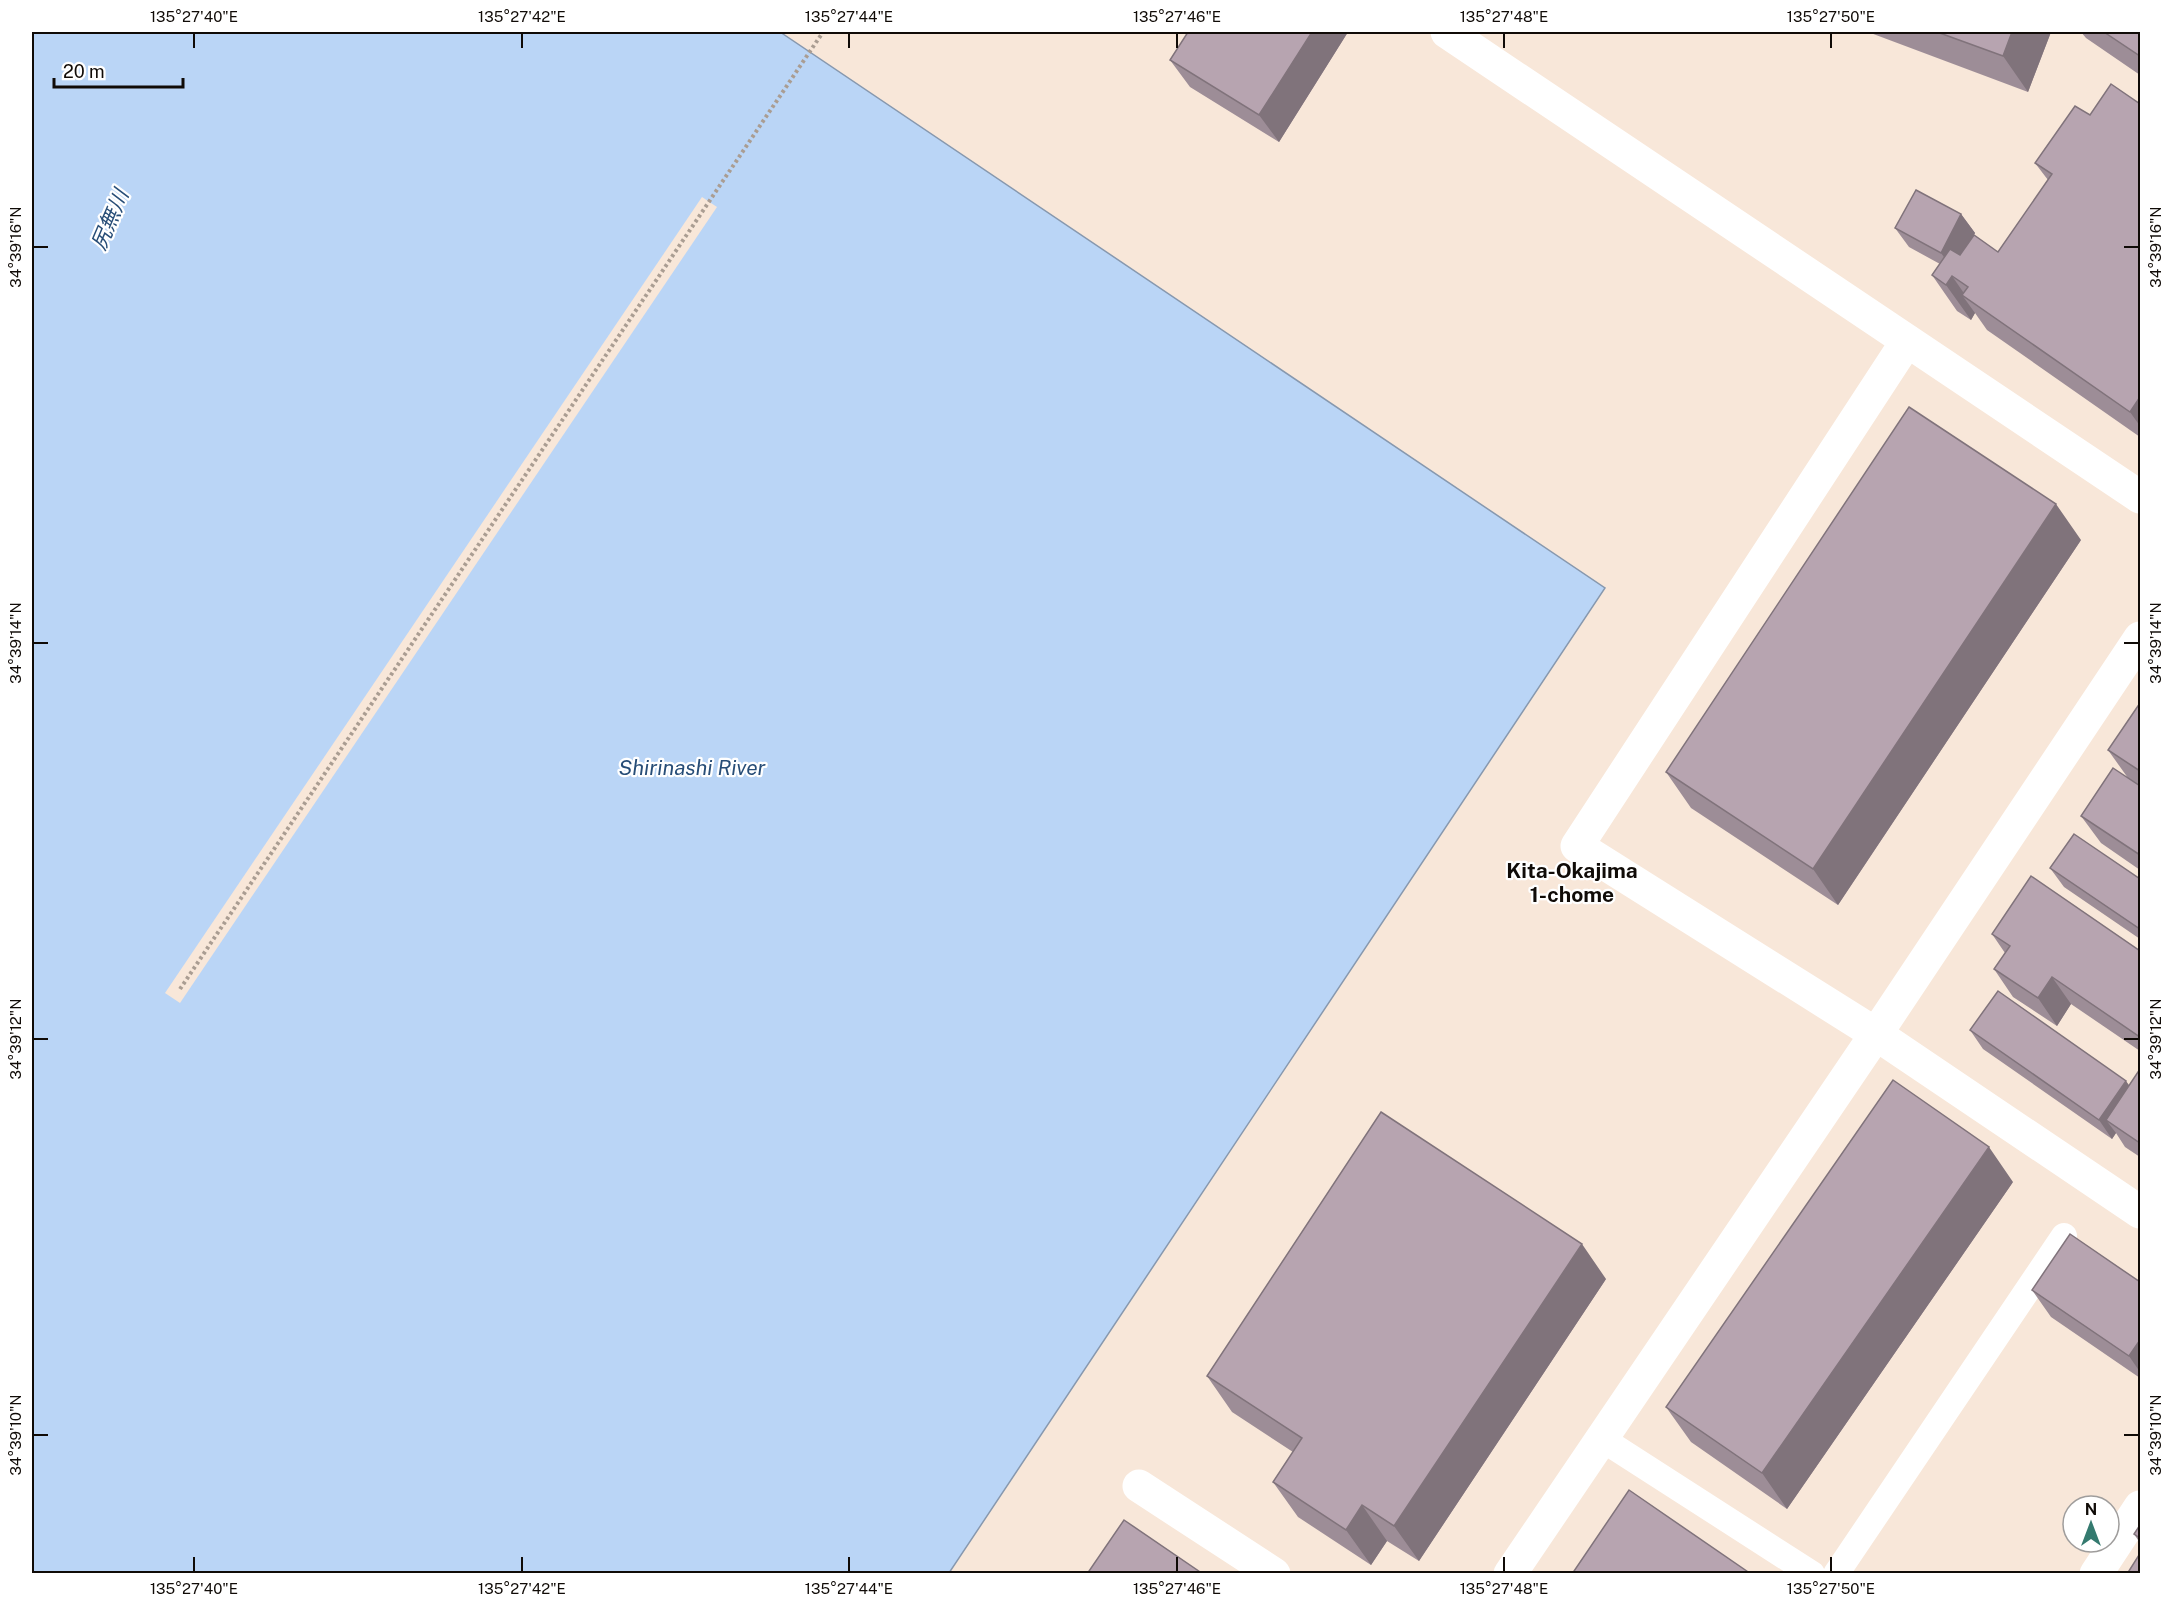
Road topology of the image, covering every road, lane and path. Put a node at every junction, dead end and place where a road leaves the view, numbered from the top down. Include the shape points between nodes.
1 (823, 32) edge
2 (1447, 32) edge
3 (1907, 341) junction
4 (2140, 497) edge
5 (2140, 638) edge
6 (180, 989) dead end
7 (1876, 1034) junction
8 (2140, 1212) edge
9 (2064, 1236) dead end
10 (1602, 1439) junction
11 (1139, 1486) dead end
12 (2140, 1507) edge
13 (1274, 1574) edge
14 (1510, 1574) edge
15 (1812, 1574) edge
16 (1836, 1574) edge
17 (2096, 1574) edge

1 - 6 path
2 - 3 street
3 - 4 street
3 - 7 street via 1577,846
5 - 7 street
7 - 8 street
7 - 10 street
9 - 16 lane
10 - 14 street
10 - 15 lane
11 - 13 street
12 - 17 street

